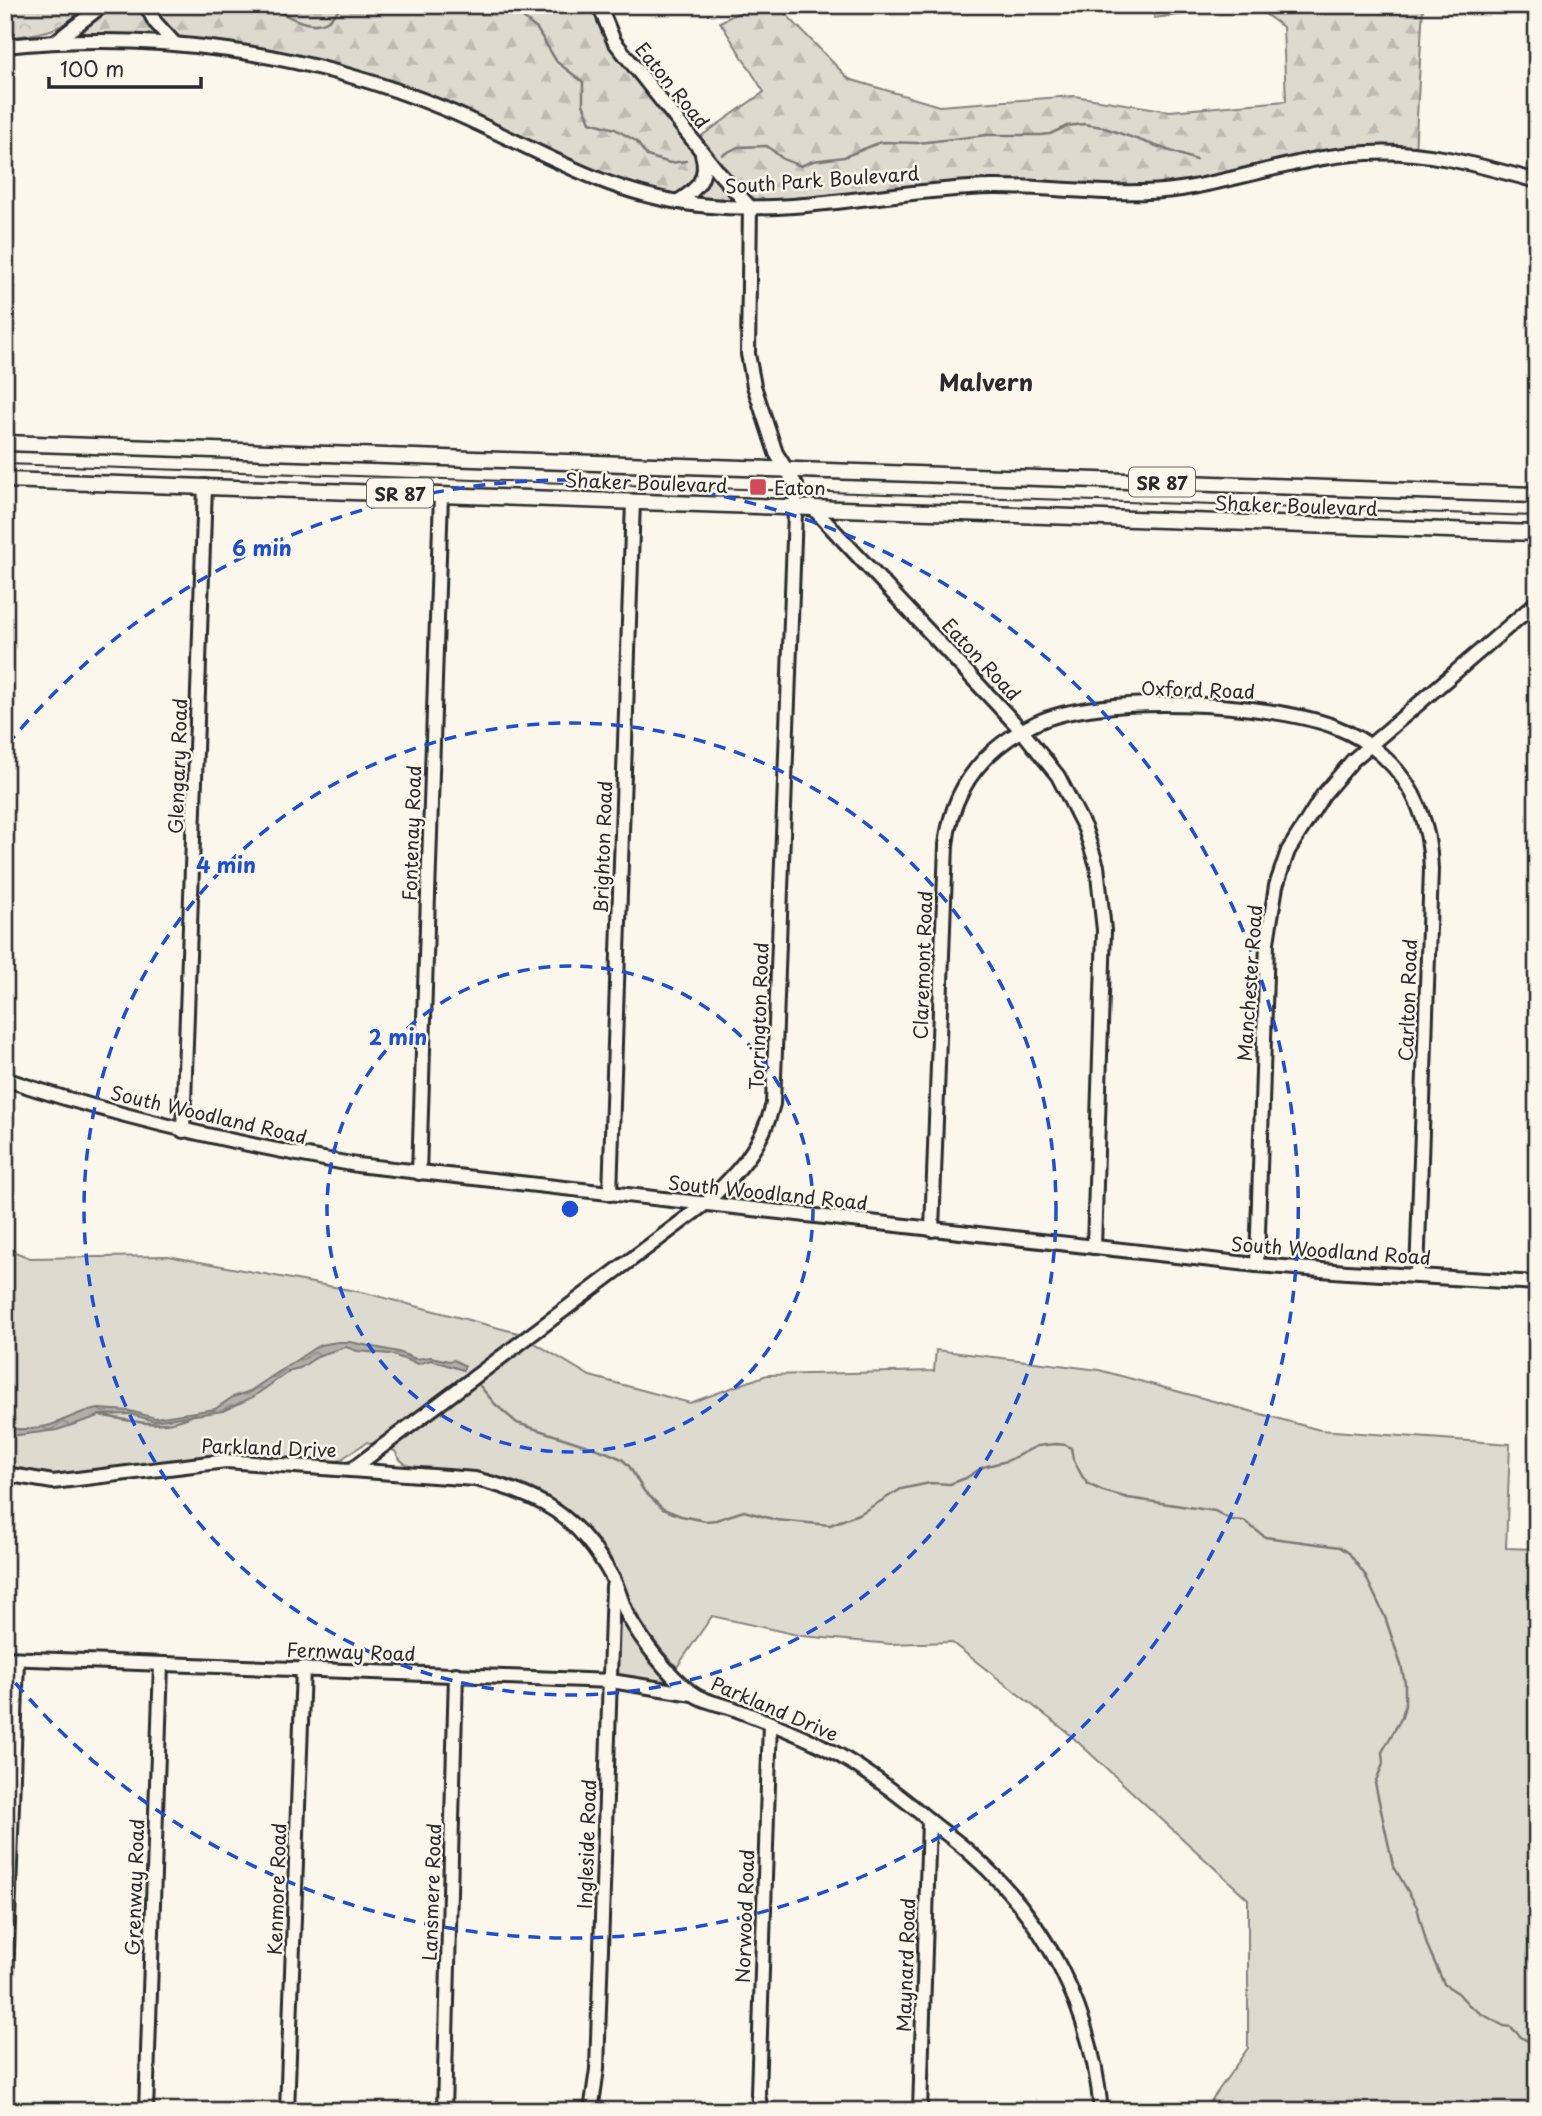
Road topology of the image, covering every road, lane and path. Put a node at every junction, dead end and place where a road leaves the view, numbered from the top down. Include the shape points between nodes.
1 (103, 5) edge
2 (146, 5) edge
3 (599, 5) edge
4 (56, 41) junction
5 (174, 44) junction
6 (5, 46) edge
7 (701, 150) junction
8 (1537, 181) edge
9 (677, 202) junction
10 (750, 207) junction
11 (5, 443) edge
12 (787, 469) junction
13 (5, 480) edge
14 (205, 486) junction
15 (796, 491) junction
16 (441, 495) junction
17 (1537, 495) edge
18 (633, 501) junction
19 (795, 507) junction
20 (813, 507) junction
21 (1537, 533) edge
22 (1537, 602) edge
23 (1022, 730) junction
24 (1370, 745) junction
25 (5, 1079) edge
26 (183, 1131) junction
27 (419, 1174) junction
28 (610, 1194) junction
29 (705, 1204) junction
30 (932, 1230) junction
31 (1094, 1247) junction
32 (1256, 1265) junction
33 (1418, 1276) junction
34 (1537, 1283) edge
35 (351, 1470) junction
36 (5, 1474) edge
37 (614, 1578) junction
38 (11, 1659) edge
39 (161, 1664) junction
40 (303, 1668) junction
41 (456, 1674) junction
42 (611, 1681) junction
43 (693, 1694) junction
44 (770, 1723) junction
45 (929, 1820) junction
46 (5, 2009) edge
47 (146, 2111) edge
48 (288, 2111) edge
49 (444, 2111) edge
50 (591, 2111) edge
51 (761, 2111) edge
52 (920, 2111) edge
53 (1101, 2111) edge

1 - 4 street
2 - 5 street
3 - 7 street, Eaton Road via 614,41
4 - 5 street, South Park Boulevard
4 - 6 street, South Park Boulevard
5 - 9 street, South Park Boulevard via 236,50 370,83 442,108 575,172
7 - 9 street, Eaton Road via 705,164 701,182
7 - 10 street, Eaton Road
8 - 10 street, South Park Boulevard via 1460,161 1410,153 1368,153 1182,189 1138,193 992,187
9 - 10 street, South Park Boulevard
10 - 12 street, Eaton Road via 748,354 776,453
11 - 12 main road, Shaker Boulevard / SR 87
12 - 15 street, Eaton Road
12 - 17 main road, Shaker Boulevard / SR 87
13 - 14 main road, Shaker Boulevard / SR 87
14 - 16 main road, Shaker Boulevard / SR 87
14 - 26 street, Glengary Road
15 - 19 street, Torrington Road
15 - 20 street, Eaton Road
16 - 18 main road, Shaker Boulevard / SR 87
16 - 27 street, Fontenay Road
18 - 19 main road, Shaker Boulevard / SR 87
18 - 28 street, Brighton Road
19 - 20 main road, Shaker Boulevard / SR 87
19 - 29 street, Torrington Road via 775,1091 770,1116 750,1157
20 - 21 main road, Shaker Boulevard / SR 87
20 - 23 street, Eaton Road
22 - 24 street, Manchester Road
23 - 24 street, Oxford Road via 1051,717 1091,709 1203,705 1316,721
23 - 30 street, Claremont Road via 986,758 966,781 947,829
23 - 31 street, Eaton Road via 1074,803 1101,888 1105,954
24 - 32 street, Manchester Road via 1310,814 1288,851 1276,886 1266,958
24 - 33 street, Carlton Road via 1419,803 1431,856
25 - 26 street, South Woodland Road
26 - 27 street, South Woodland Road
27 - 28 street, South Woodland Road
28 - 29 street, South Woodland Road
29 - 30 street, South Woodland Road
29 - 35 street, Torrington Road
30 - 31 street, South Woodland Road
31 - 32 street, South Woodland Road
32 - 33 street, South Woodland Road
33 - 34 street, South Woodland Road
35 - 36 street, Parkland Drive via 226,1461 71,1481
35 - 37 street, Parkland Drive via 475,1479 510,1487 570,1520
37 - 42 street, Ingleside Road
37 - 43 street, Parkland Drive via 628,1615 655,1656
38 - 39 street, Fernway Road
38 - 46 street
39 - 40 street, Fernway Road
39 - 47 street, Grenway Road
40 - 41 street, Fernway Road
40 - 48 street, Kenmore Road
41 - 42 street, Fernway Road
41 - 49 street, Lansmere Road
42 - 43 street, Fernway Road
42 - 50 street, Ingleside Road via 597,2069
43 - 44 street, Parkland Drive
44 - 45 street, Parkland Drive via 861,1768
44 - 51 street, Norwood Road
45 - 52 street, Maynard Road
45 - 53 street, Parkland Drive via 993,1875 1056,1957 1090,2041

